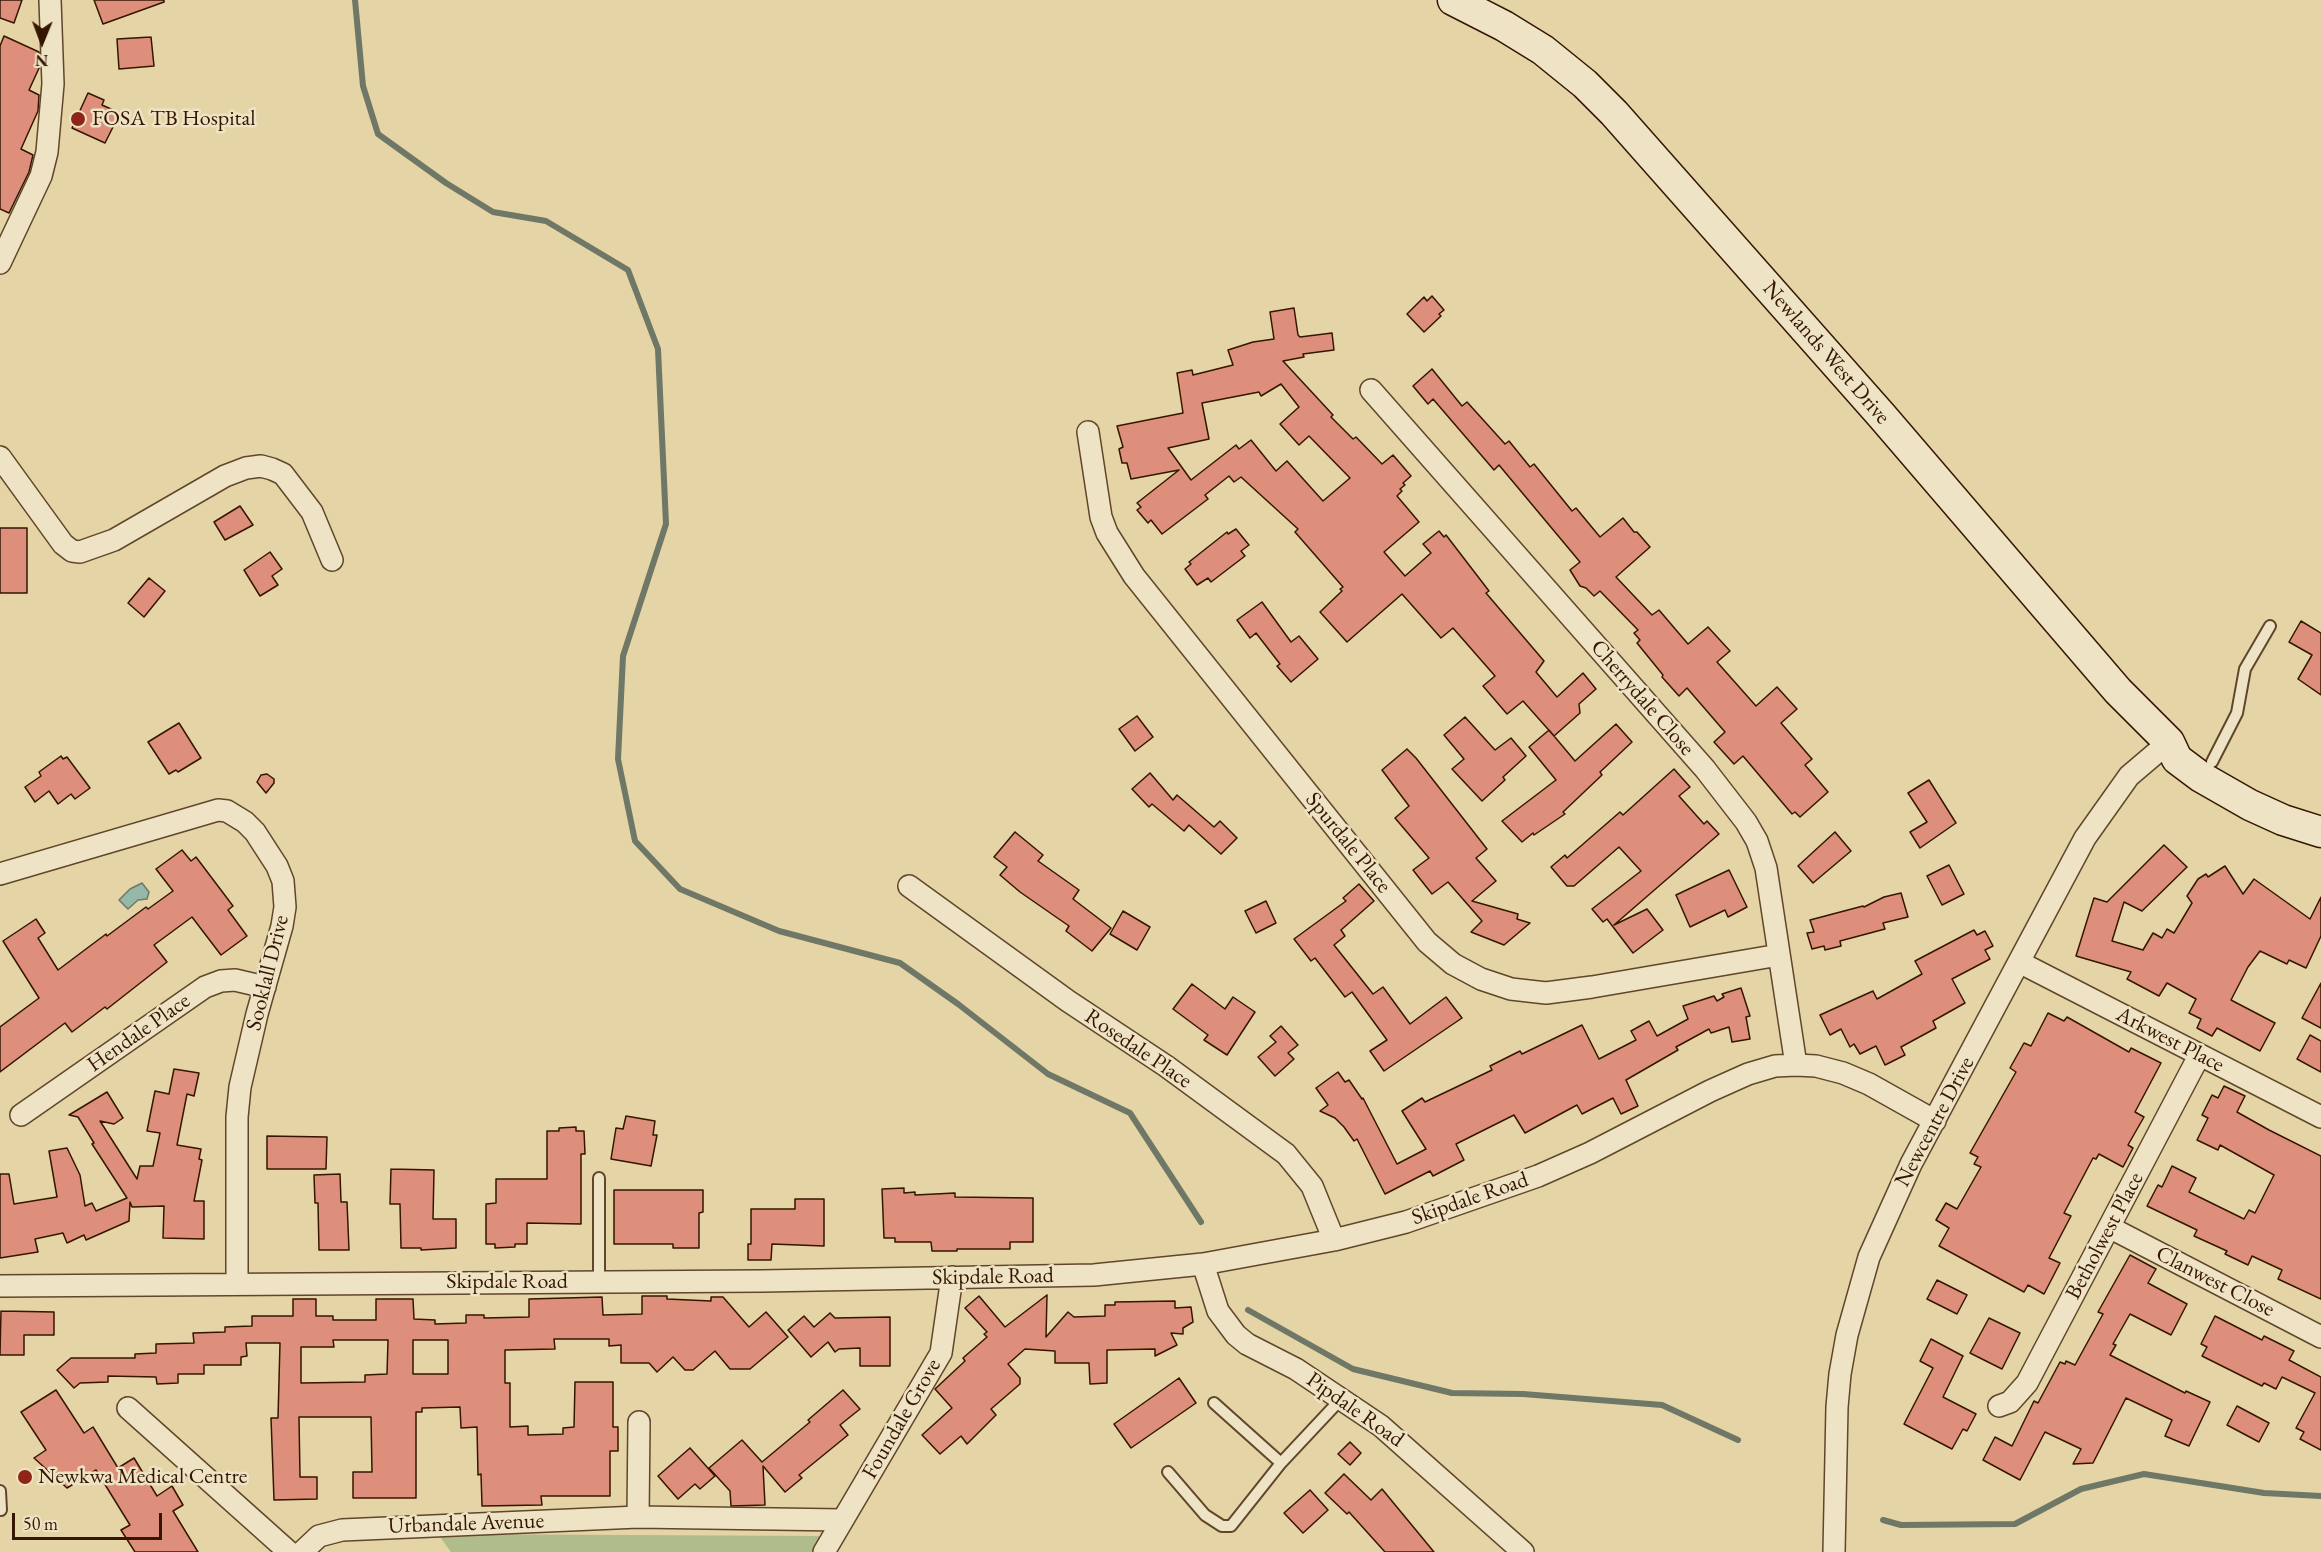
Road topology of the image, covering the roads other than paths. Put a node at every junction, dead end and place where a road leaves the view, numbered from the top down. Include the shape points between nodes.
1 (50, 0) edge
2 (1453, 0) edge
3 (0, 263) edge
4 (1371, 390) dead end
5 (1088, 432) dead end
6 (0, 457) edge
7 (332, 560) dead end
8 (2270, 626) dead end
9 (2169, 742) junction
10 (2212, 762) junction
11 (2321, 813) edge
12 (2321, 832) edge
13 (0, 874) edge
14 (909, 886) dead end
15 (1779, 955) junction
16 (2019, 962) junction
17 (265, 987) junction
18 (2199, 1056) junction
19 (1796, 1065) junction
20 (21, 1114) dead end
21 (2321, 1117) edge
22 (1935, 1121) junction
23 (599, 1178) dead end
24 (2109, 1227) junction
25 (1334, 1240) junction
26 (1203, 1264) junction
27 (952, 1277) junction
28 (599, 1282) junction
29 (237, 1284) junction
30 (0, 1286) edge
31 (2321, 1337) edge
32 (1341, 1399) junction
33 (1214, 1403) dead end
34 (2000, 1406) dead end
35 (128, 1408) dead end
36 (639, 1422) dead end
37 (1281, 1463) junction
38 (1168, 1472) dead end
39 (0, 1491) edge
40 (1, 1510) edge
41 (638, 1517) junction
42 (842, 1520) junction
43 (289, 1552) edge
44 (302, 1552) edge
45 (824, 1552) edge
46 (1522, 1552) edge
47 (1834, 1552) edge

1 - 3 street via 53,84 47,152 41,176
2 - 9 street, Newlands West Drive via 1544,50 1614,114 1882,416 2118,691
4 - 15 street, Cherrydale Close via 1746,822 1766,868
5 - 15 street, Spurdale Place via 1101,517 1134,576 1427,942 1453,964 1511,989 1546,993
6 - 7 street via 63,544 80,552 114,540 225,476 246,468 272,469 283,474 312,512
8 - 10 lane via 2245,669 2237,712
9 - 10 street, Newlands West Drive
9 - 12 street, Newlands West Drive via 2177,759 2201,777 2258,808
9 - 16 street, Newcentre Drive via 2129,776 2104,810
10 - 11 street, Newlands West Drive via 2282,799
13 - 17 street, Sooklall Drive via 181,820 227,811 255,832 283,881 282,926
14 - 25 street, Rosedale Place via 1286,1154 1312,1186
15 - 19 street, Cherrydale Close
16 - 18 street, Arkwest Place
16 - 22 street, Newcentre Drive
17 - 20 street, Hendale Place via 234,981 205,987
17 - 29 street, Sooklall Drive via 240,1087 237,1117
18 - 21 street, Arkwest Place
18 - 24 street, Betholwest Place
19 - 22 street, Skipdale Road via 1843,1073
19 - 25 street, Skipdale Road via 1748,1074 1538,1176 1406,1222
22 - 47 street, Newcentre Drive via 1869,1257 1847,1335 1837,1407
23 - 28 lane
24 - 31 street, Clanwest Close
24 - 34 street, Betholwest Place via 2027,1383 2010,1402
25 - 26 street, Skipdale Road
26 - 27 street, Skipdale Road via 1094,1275
26 - 32 street, Pipdale Road via 1218,1311 1236,1335
27 - 28 street, Skipdale Road
27 - 42 street, Foundale Grove via 941,1353
28 - 29 street, Skipdale Road
29 - 30 street, Skipdale Road
32 - 37 lane
32 - 46 street, Pipdale Road via 1408,1448
33 - 37 lane
35 - 43 street
36 - 41 street
37 - 38 lane via 1233,1524 1226,1527 1205,1515
39 - 40 lane
41 - 42 street, Urbandale Avenue
41 - 44 street, Urbandale Avenue via 342,1530 320,1536
42 - 45 street, Foundale Grove

